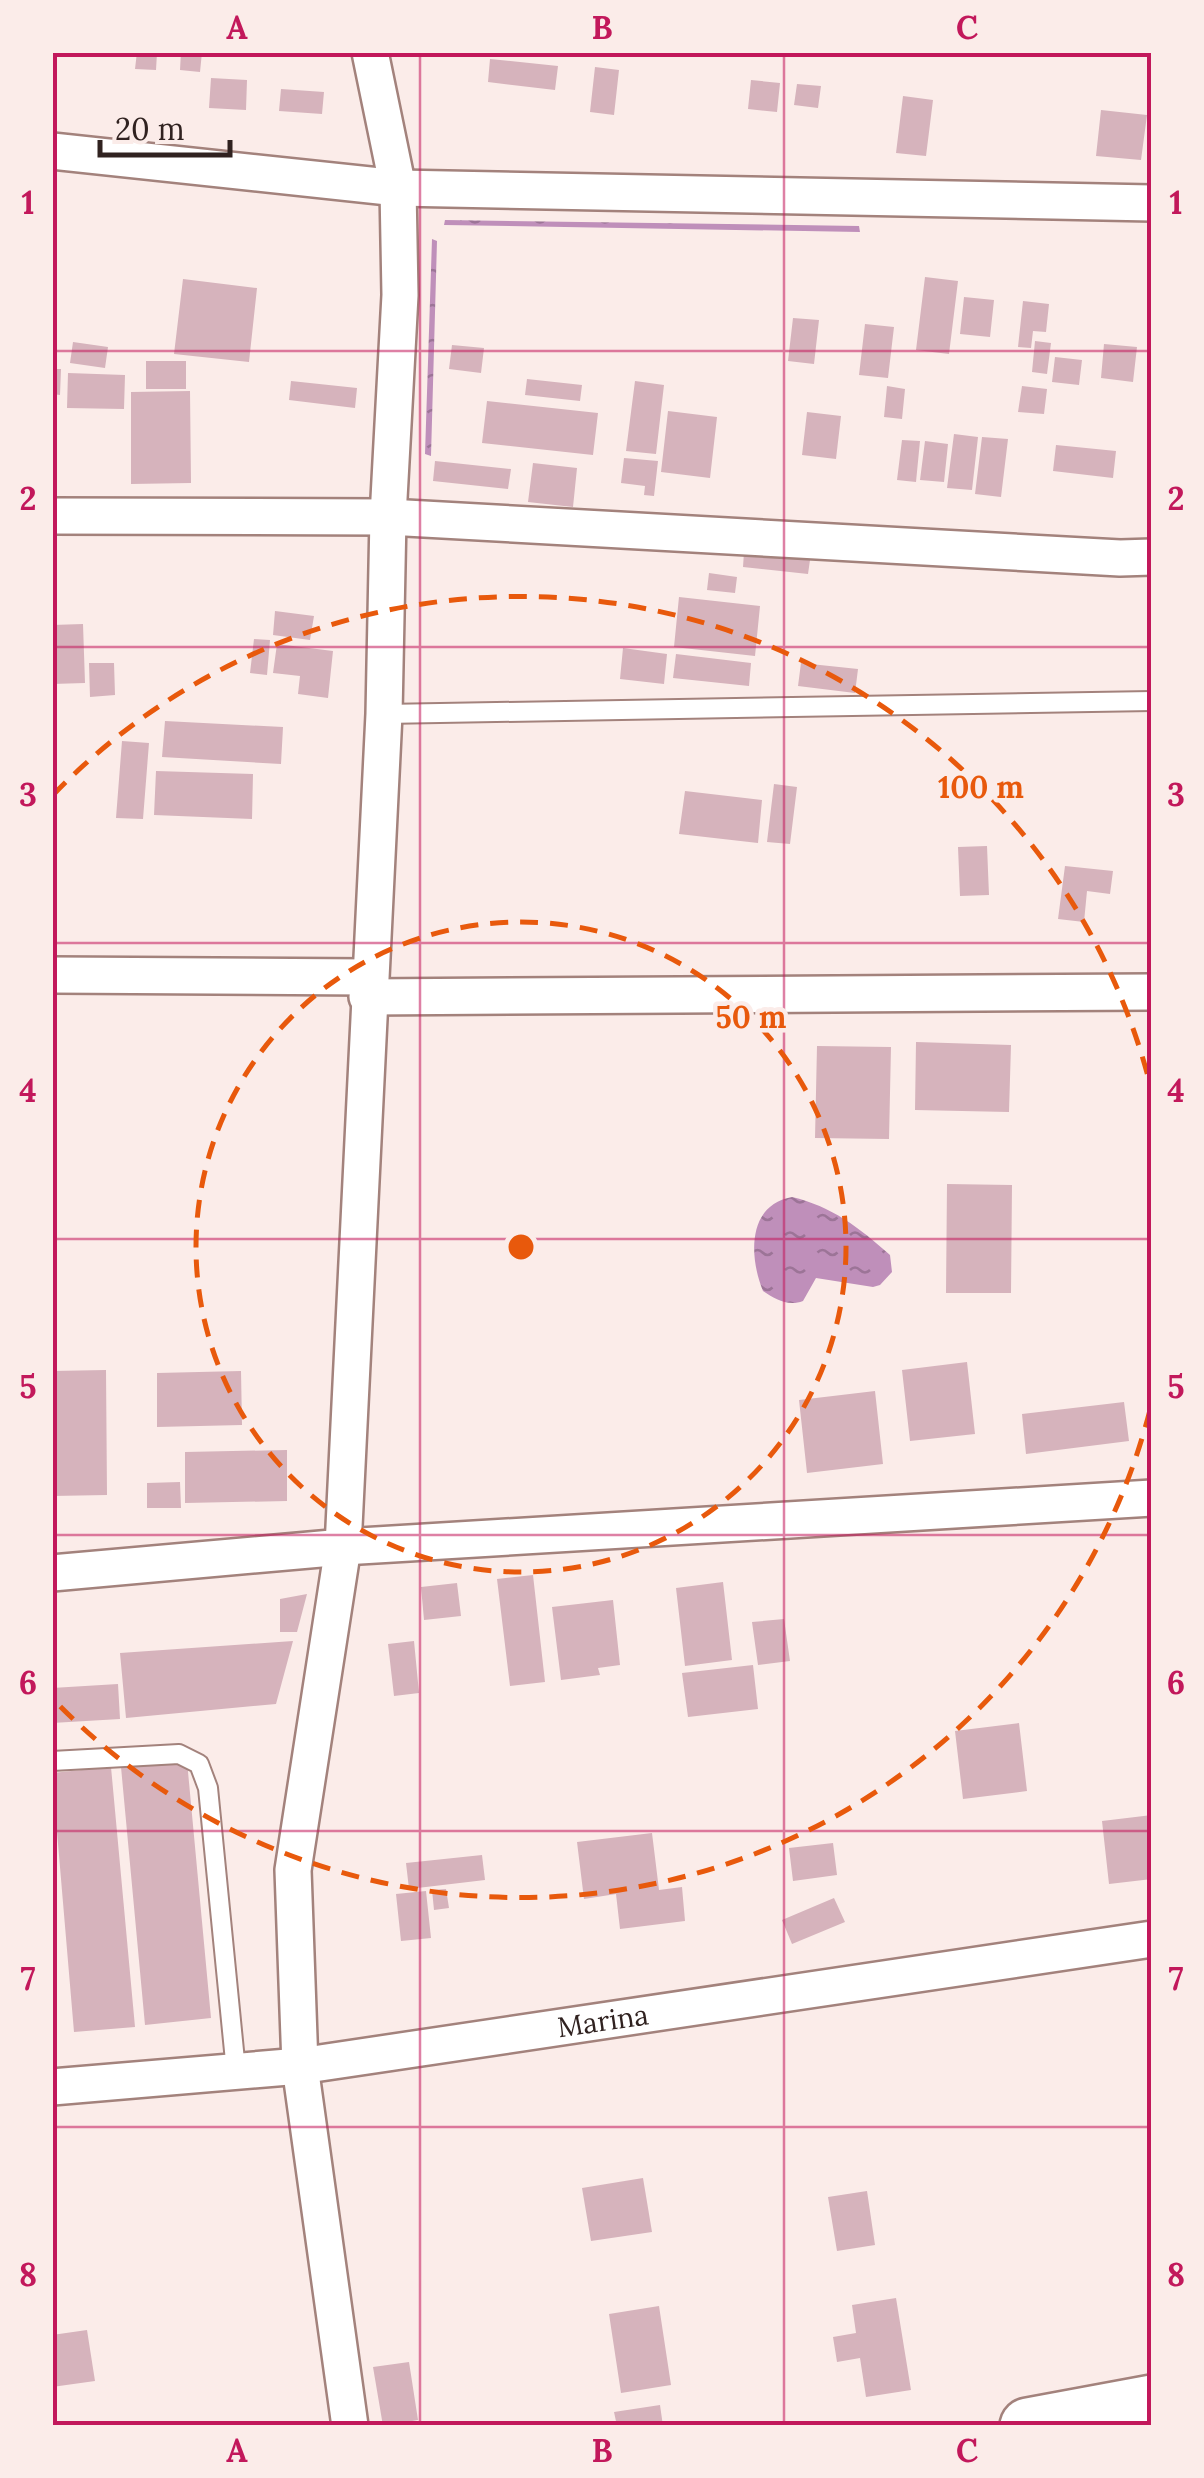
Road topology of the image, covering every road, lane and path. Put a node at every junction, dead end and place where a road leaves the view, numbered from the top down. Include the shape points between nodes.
1 (370, 52) edge
2 (52, 151) edge
3 (398, 188) junction
4 (1152, 202) edge
5 (52, 516) edge
6 (388, 517) junction
7 (1152, 558) edge
8 (1152, 701) edge
9 (384, 714) junction
10 (52, 976) edge
11 (368, 987) junction
12 (1152, 992) edge
13 (1152, 1498) edge
14 (343, 1548) junction
15 (52, 1573) edge
16 (52, 1761) edge
17 (1152, 1939) edge
18 (300, 2066) junction
19 (236, 2071) junction
20 (52, 2087) edge
21 (1152, 2402) edge
22 (350, 2426) edge
23 (1028, 2426) edge

1 - 3 street
2 - 3 street
3 - 4 street
3 - 6 street via 400,295
5 - 6 street
6 - 7 street
6 - 9 street
8 - 9 lane
9 - 11 street
10 - 11 street
11 - 12 street
11 - 14 street
13 - 14 street
14 - 15 street
14 - 18 street via 293,1870
16 - 19 lane via 179,1754 199,1764 208,1788
17 - 18 street, Marina
18 - 19 street, Marina
18 - 22 street
19 - 20 street, Marina
21 - 23 main road

